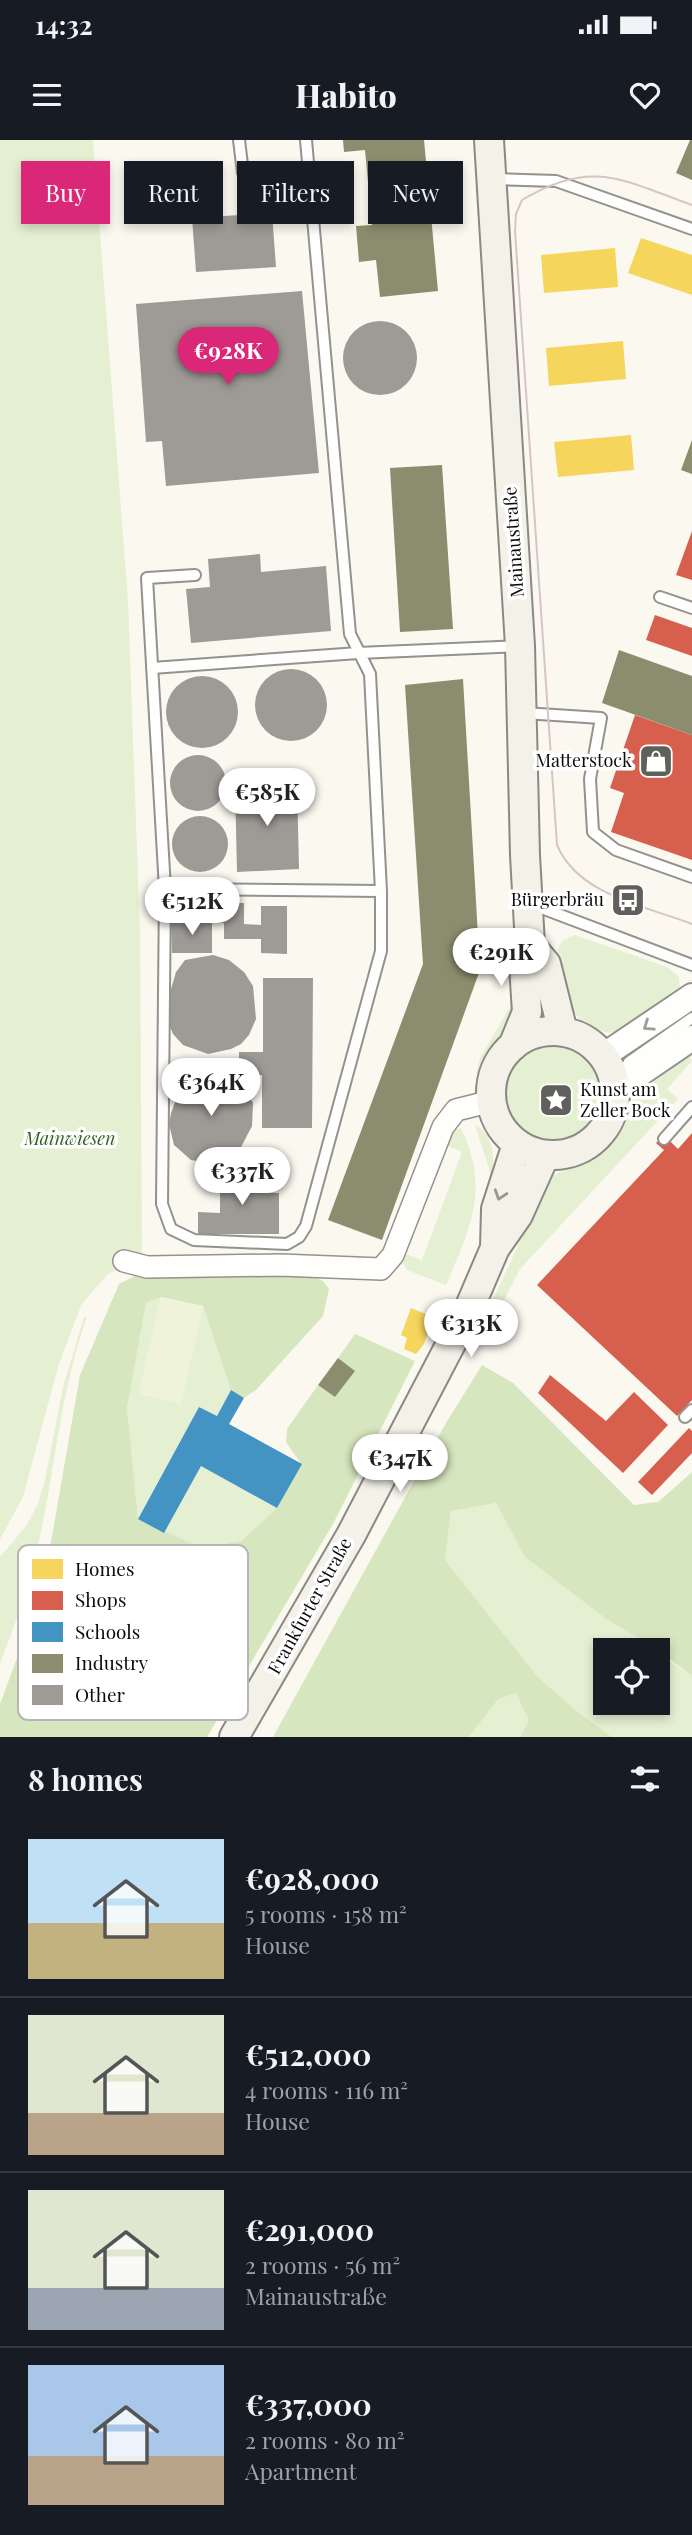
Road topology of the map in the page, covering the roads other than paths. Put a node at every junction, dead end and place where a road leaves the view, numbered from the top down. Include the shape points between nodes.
1 (239, 140) edge
2 (306, 140) edge
3 (489, 140) edge
4 (242, 161) edge
5 (491, 179) junction
6 (692, 229) edge
7 (195, 575) dead end
8 (660, 597) dead end
9 (692, 608) edge
10 (520, 646) junction
11 (358, 653) junction
12 (152, 668) junction
13 (520, 713) junction
14 (692, 877) edge
15 (165, 889) junction
16 (381, 891) junction
17 (528, 903) junction
18 (530, 945) junction
19 (692, 965) edge
20 (692, 996) edge
21 (692, 1018) edge
22 (563, 1031) junction
23 (692, 1038) edge
24 (513, 1046) junction
25 (612, 1073) junction
26 (478, 1105) junction
27 (692, 1107) edge
28 (664, 1139) dead end
29 (517, 1144) junction
30 (545, 1155) junction
31 (495, 1248) junction
32 (124, 1261) dead end
33 (248, 1713) edge
34 (244, 1720) edge
35 (234, 1737) edge

1 - 4 lane
2 - 11 lane via 350,634
3 - 5 main road, Mainaustraße
5 - 6 lane via 556,181
5 - 10 main road, Mainaustraße
7 - 12 lane via 147,578
8 - 9 lane
10 - 11 lane
10 - 13 main road, Mainaustraße
11 - 12 lane
11 - 16 lane via 370,674
12 - 15 lane
13 - 14 lane via 601,718 590,779 593,832 616,850
13 - 17 main road, Mainaustraße
15 - 16 lane
15 - 16 lane via 162,1204 171,1229 194,1241 287,1244 306,1226 381,951
17 - 18 main road, Mainaustraße
17 - 19 lane
18 - 22 main road, Mainaustraße via 546,964
18 - 24 main road, Mainaustraße via 524,966 527,1012
20 -> 25 street
21 - 25 lane
22 - 24 main road via 536,1034
22 - 25 main road via 587,1041
23 - 25 street via 629,1081
24 - 26 main road
25 - 30 main road via 614,1101 598,1136 583,1148
26 - 29 main road via 496,1118
26 - 32 street via 456,1110 443,1126 393,1255 381,1269 147,1267
27 - 28 lane
29 - 30 main road
29 -> 31 main road, Frankfurter Straße via 496,1209
30 - 31 main road, Frankfurter Straße via 517,1215
31 - 33 main road, Frankfurter Straße via 468,1311 376,1489
34 - 35 main road, Frankfurter Straße

